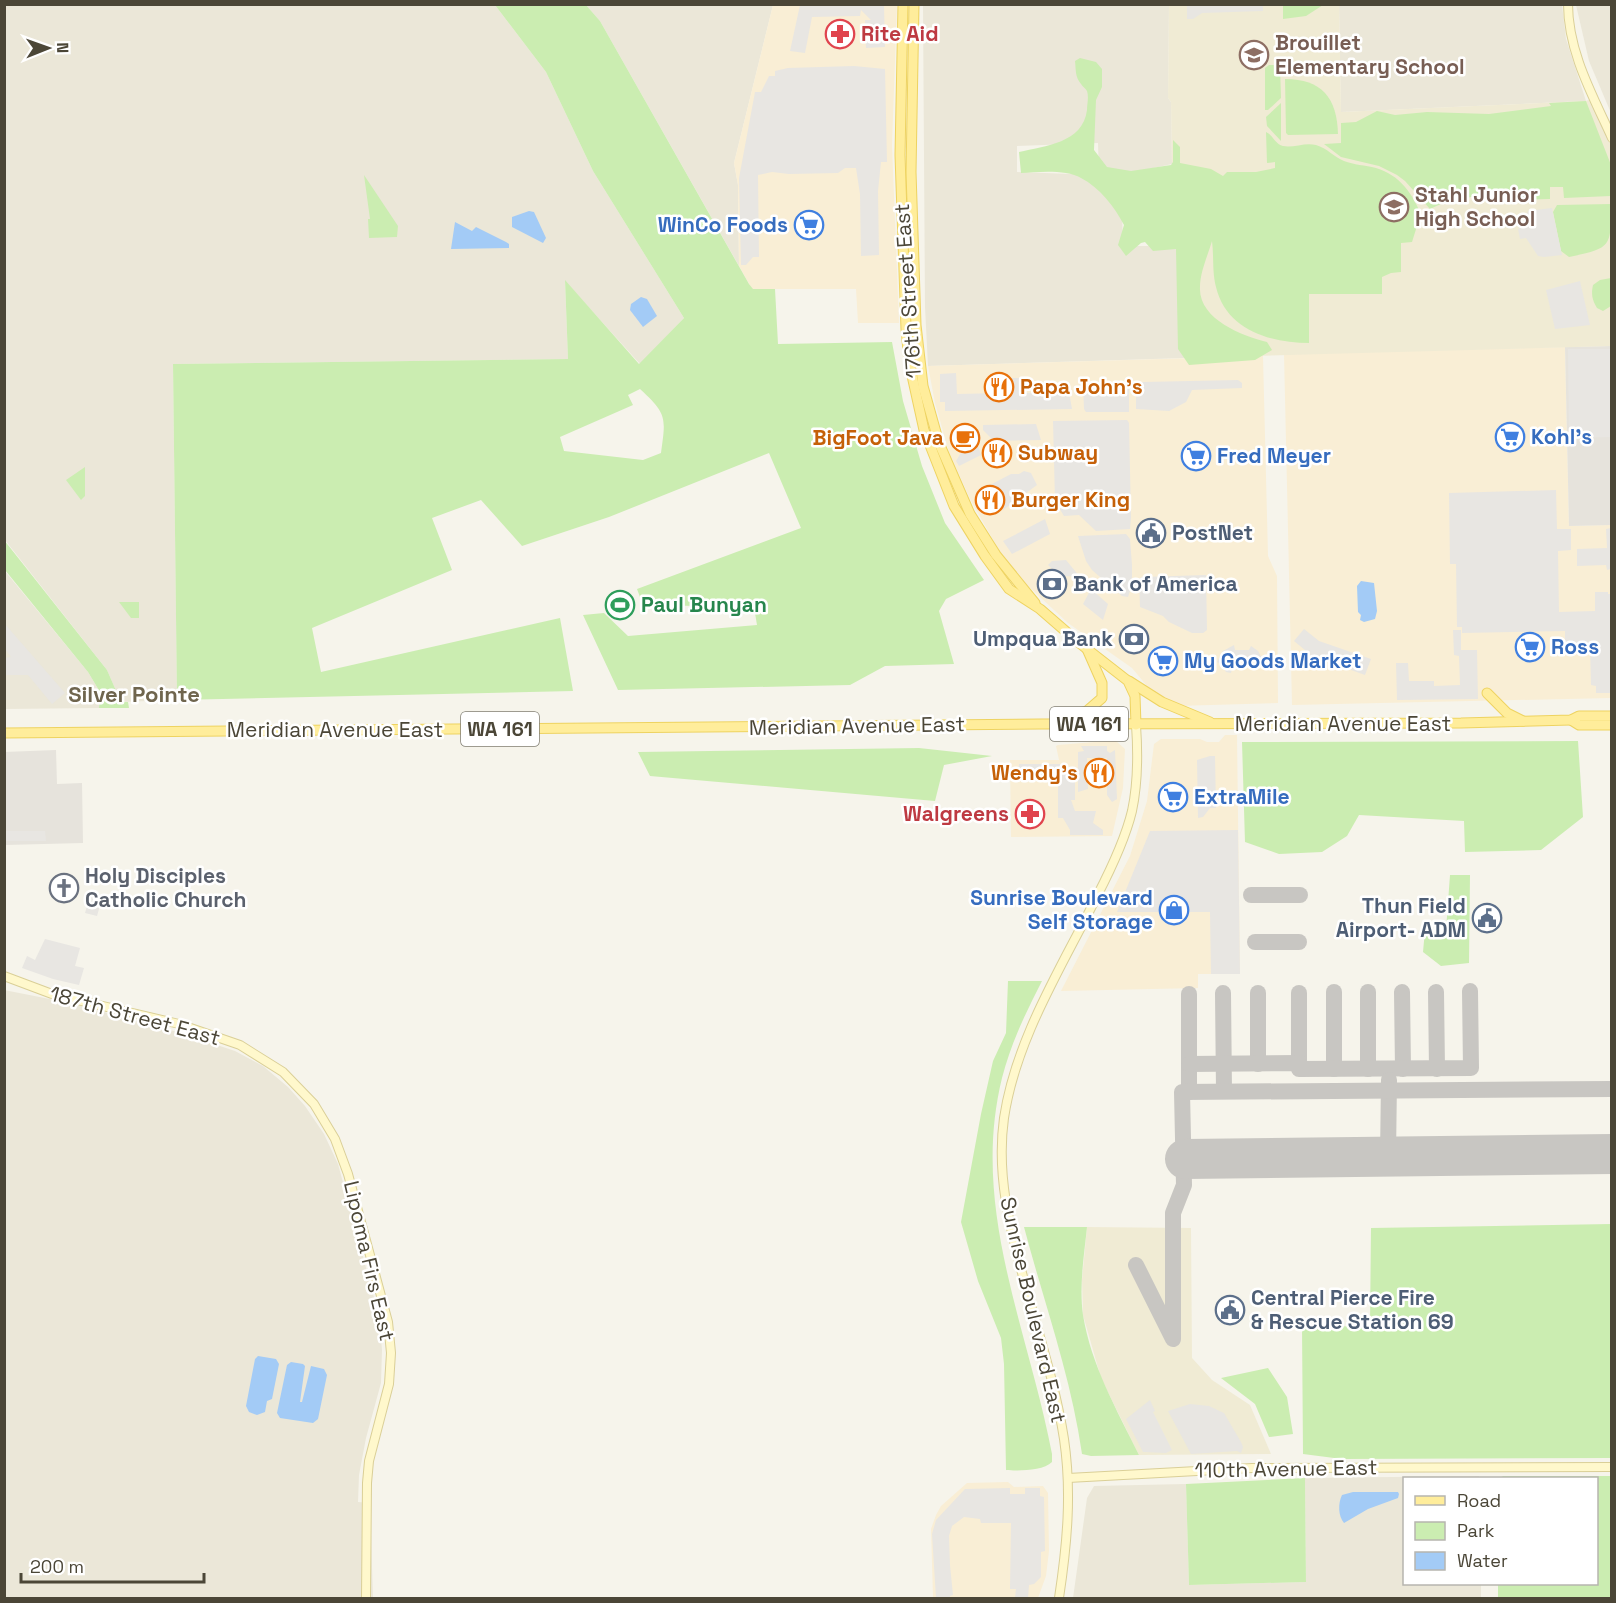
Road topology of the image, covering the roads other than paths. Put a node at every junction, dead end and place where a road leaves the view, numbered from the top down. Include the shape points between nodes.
1 (903, 4) edge
2 (914, 4) edge
3 (1568, 4) edge
4 (1611, 138) edge
5 (974, 540) junction
6 (1015, 580) junction
7 (1040, 609) junction
8 (1087, 649) junction
9 (1128, 681) junction
10 (1487, 693) dead end
11 (1611, 716) edge
12 (1571, 720) junction
13 (1526, 722) junction
14 (1041, 724) junction
15 (1136, 724) junction
16 (1215, 724) junction
17 (1611, 725) edge
18 (4, 733) edge
19 (4, 976) edge
20 (335, 1139) joint
21 (1611, 1467) edge
22 (1068, 1478) junction
23 (366, 1599) edge
24 (1059, 1599) edge

1 - 5 main road, 176th Street East via 900,155 909,362 936,465
2 - 6 main road, 176th Street East via 911,172 918,358 930,412 957,488 981,533
3 - 4 street via 1580,66
5 - 6 main road
5 - 7 main road, 176th Street East via 1010,589
6 - 7 main road, 176th Street East
7 - 8 main road, 176th Street East
8 - 9 main road, 176th Street East
8 - 14 main road via 1102,683 1102,698 1087,711
9 - 15 main road via 1135,696
9 - 16 main road, 176th Street East via 1161,702
10 - 13 main road via 1507,713
11 - 12 main road, Meridian Avenue East / WA 161 via 1579,716
12 - 13 main road, Meridian Avenue East / WA 161
12 - 17 main road, Meridian Avenue East / WA 161
13 - 16 main road, Meridian Avenue East / WA 161
14 - 15 main road, Meridian Avenue East / WA 161
14 - 18 main road, Meridian Avenue East / WA 161
15 - 16 main road, Meridian Avenue East / WA 161
15 - 22 street, Sunrise Boulevard East via 1135,792 1124,836 1023,1044 1003,1133 1007,1214 1054,1395
19 - 20 street, 187th Street East via 52,994 179,1024 240,1045 283,1072 314,1104
20 - 23 street, Lipoma Firs East via 377,1281 390,1353 389,1384 369,1461
21 - 22 street, 110th Avenue East via 1264,1467
22 - 24 street, Sunrise Boulevard East via 1068,1537

